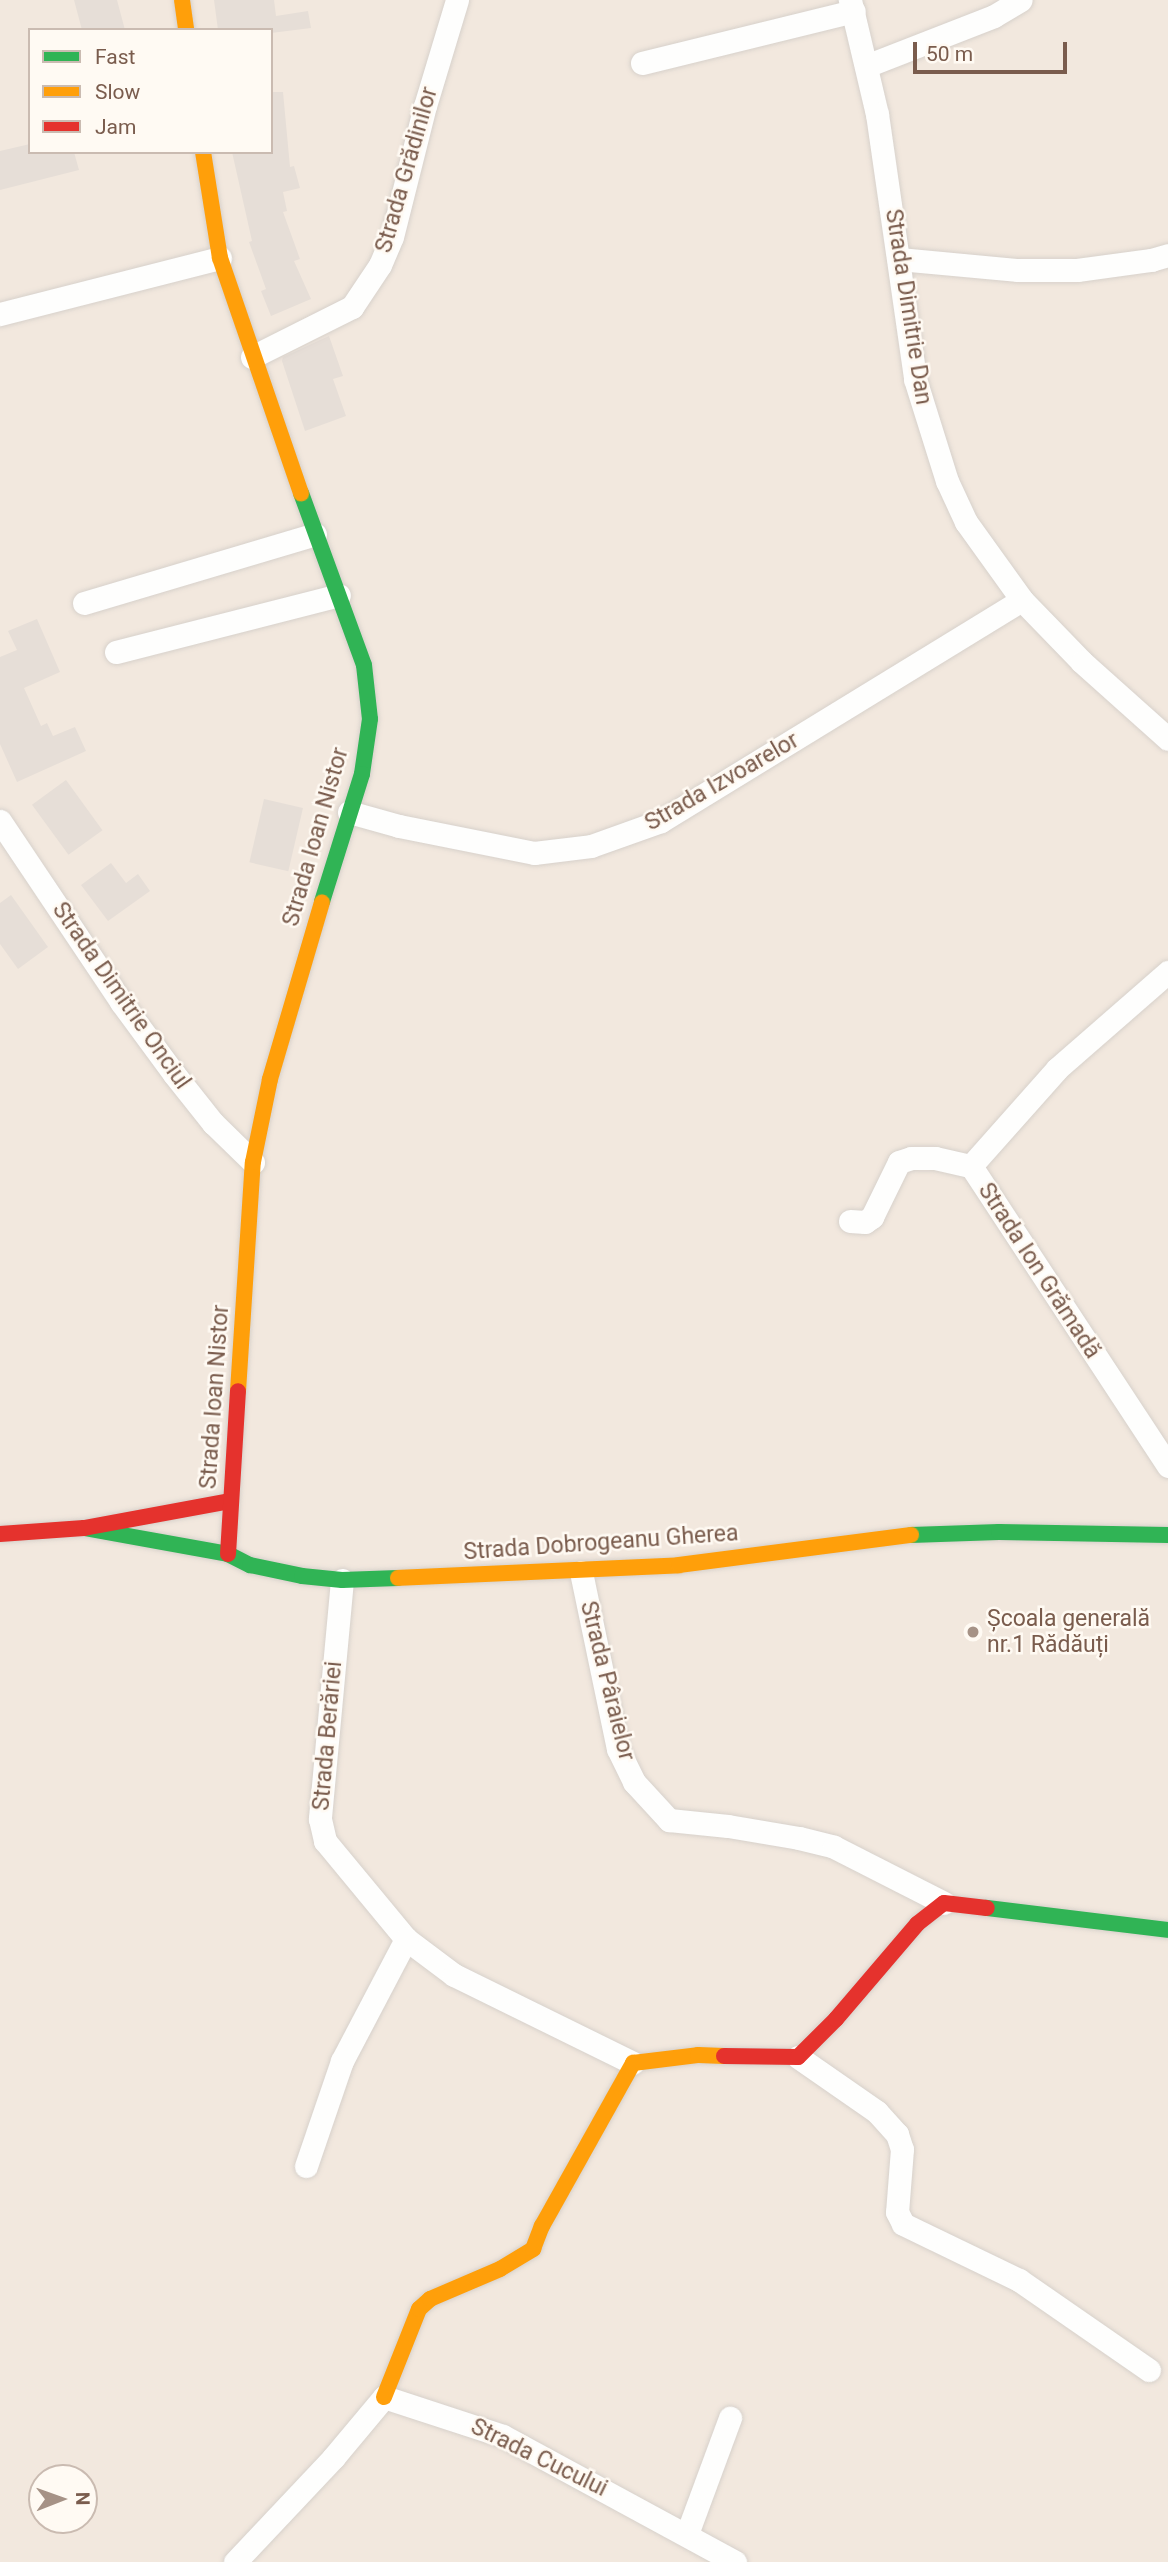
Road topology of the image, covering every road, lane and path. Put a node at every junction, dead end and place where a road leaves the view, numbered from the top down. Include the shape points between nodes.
1 (182, 0) edge
2 (457, 0) edge
3 (1021, 0) edge
4 (852, 6) edge
5 (186, 28) edge
6 (642, 63) dead end
7 (866, 66) junction
8 (203, 154) edge
9 (1168, 255) edge
10 (220, 258) junction
11 (899, 259) junction
12 (0, 314) edge
13 (252, 357) junction
14 (315, 534) junction
15 (339, 595) junction
16 (1022, 600) junction
17 (84, 603) dead end
18 (116, 652) dead end
19 (1168, 739) edge
20 (349, 812) junction
21 (0, 821) edge
22 (1168, 971) edge
23 (253, 1162) junction
24 (971, 1166) junction
25 (850, 1221) dead end
26 (1168, 1466) edge
27 (230, 1501) junction
28 (84, 1528) junction
29 (0, 1534) edge
30 (1168, 1535) edge
31 (228, 1554) junction
32 (581, 1572) junction
33 (342, 1580) junction
34 (944, 1903) junction
35 (1168, 1930) edge
36 (406, 1939) junction
37 (798, 2057) junction
38 (633, 2063) junction
39 (306, 2166) dead end
40 (1149, 2370) dead end
41 (384, 2397) junction
42 (730, 2418) dead end
43 (687, 2533) junction
44 (235, 2562) edge
45 (735, 2562) edge

1 - 5 street
2 - 13 street, Strada Grădinilor via 392,237 380,265 352,307
3 - 7 street via 994,16
4 - 6 street
4 - 7 street, Strada Dimitrie Dan
7 - 11 street, Strada Dimitrie Dan
8 - 10 street, Strada Ioan Nistor
9 - 11 street via 1077,270 1018,270
10 - 12 street
10 - 13 street, Strada Ioan Nistor
11 - 16 street, Strada Dimitrie Dan via 915,379 942,469 966,522
13 - 14 street, Strada Ioan Nistor
14 - 15 street, Strada Ioan Nistor
14 - 17 street
15 - 18 street
15 - 20 street, Strada Ioan Nistor via 364,665 370,719 362,774
16 - 19 street, Strada Dimitrie Dan via 1082,662
16 - 20 street, Strada Izvoarelor via 661,821 604,842 534,853
20 - 23 street, Strada Ioan Nistor via 270,1079
21 - 23 street, Strada Dimitrie Onciul via 167,1064 213,1123
22 - 24 street, Strada Ion Grămadă via 1057,1069
23 - 27 street, Strada Ioan Nistor
24 - 25 street via 935,1158 899,1162 872,1217 865,1222
24 - 26 street, Strada Ion Grămadă
27 - 28 street, Strada Dobrogeanu Gherea
27 - 31 street, Strada Ioan Nistor
28 - 29 street, Strada Dobrogeanu Gherea
28 - 31 street, Strada Dobrogeanu Gherea
30 - 32 street, Strada Dobrogeanu Gherea via 908,1535 690,1564
31 - 33 street, Strada Dobrogeanu Gherea via 250,1565
32 - 33 street, Strada Dobrogeanu Gherea
32 - 34 street, Strada Pâraielor via 618,1749 634,1782 669,1820 728,1826 834,1847
33 - 36 street, Strada Berăriei via 320,1819 325,1841 338,1860
34 - 35 street
34 - 37 street via 917,1924
36 - 38 street, Strada Berăriei via 454,1975
36 - 39 street via 342,2061
37 - 38 street via 698,2055
37 - 40 street via 877,2112 897,2134 902,2149 897,2212 903,2224 1019,2280
38 - 41 street via 533,2249 430,2299 419,2309
41 - 43 street, Strada Cucului via 503,2437
41 - 44 street via 333,2459
42 - 43 street
43 - 45 street, Strada Cucului

